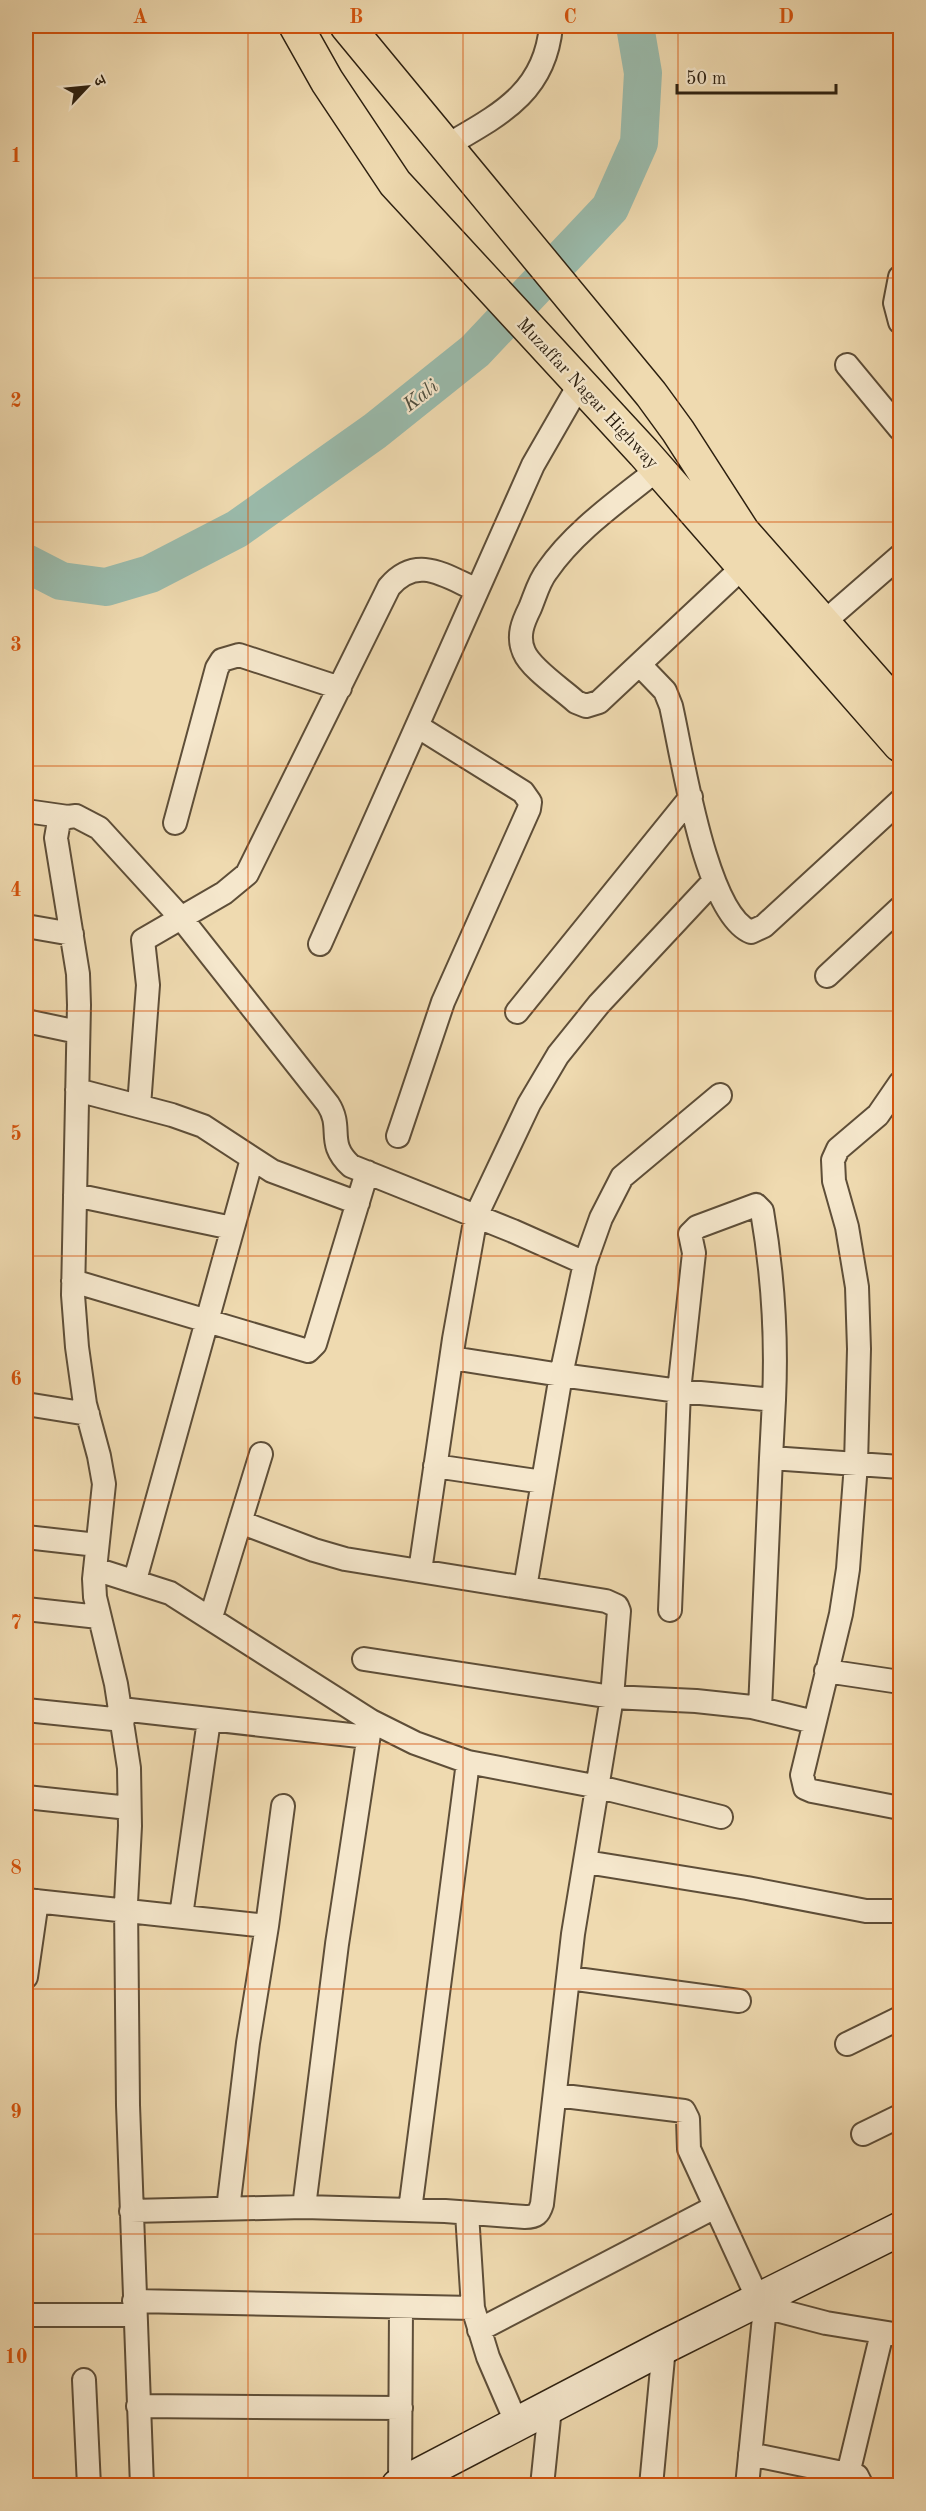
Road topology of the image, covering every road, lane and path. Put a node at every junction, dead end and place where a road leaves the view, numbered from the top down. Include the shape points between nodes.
1 (296, 26) edge
2 (346, 26) edge
3 (551, 26) edge
4 (450, 151) junction
5 (900, 277) edge
6 (900, 322) edge
7 (847, 365) dead end
8 (574, 380) junction
9 (900, 429) edge
10 (658, 469) junction
11 (900, 556) edge
12 (742, 567) junction
13 (477, 590) junction
14 (823, 623) junction
15 (640, 665) junction
16 (340, 688) junction
17 (900, 710) edge
18 (417, 726) junction
19 (900, 745) edge
20 (692, 797) junction
21 (900, 801) edge
22 (26, 811) edge
23 (68, 817) junction
24 (175, 823) dead end
25 (714, 881) junction
26 (900, 908) edge
27 (182, 919) junction
28 (26, 926) edge
29 (72, 934) junction
30 (320, 944) dead end
31 (827, 976) dead end
32 (517, 1012) dead end
33 (26, 1021) edge
34 (78, 1032) junction
35 (900, 1083) edge
36 (77, 1090) junction
37 (720, 1095) dead end
38 (138, 1106) junction
39 (398, 1136) dead end
40 (252, 1159) junction
41 (367, 1172) junction
42 (75, 1195) junction
43 (357, 1203) junction
44 (476, 1215) junction
45 (232, 1228) junction
46 (585, 1263) junction
47 (73, 1281) junction
48 (207, 1320) junction
49 (452, 1358) junction
50 (561, 1375) junction
51 (680, 1391) junction
52 (774, 1400) junction
53 (26, 1404) edge
54 (88, 1414) junction
55 (261, 1454) dead end
56 (771, 1458) junction
57 (856, 1464) junction
58 (435, 1466) junction
59 (900, 1467) edge
60 (543, 1482) junction
61 (240, 1522) junction
62 (26, 1537) edge
63 (98, 1545) junction
64 (95, 1569) junction
65 (420, 1571) junction
66 (135, 1581) junction
67 (525, 1588) junction
68 (26, 1609) edge
69 (670, 1610) dead end
70 (99, 1617) junction
71 (211, 1617) junction
72 (364, 1659) dead end
73 (826, 1671) junction
74 (900, 1682) edge
75 (612, 1697) junction
76 (760, 1709) junction
77 (26, 1710) edge
78 (122, 1714) junction
79 (209, 1720) junction
80 (814, 1722) junction
81 (369, 1729) junction
82 (468, 1762) junction
83 (599, 1786) junction
84 (26, 1797) edge
85 (283, 1806) dead end
86 (900, 1808) edge
87 (129, 1809) junction
88 (722, 1817) dead end
89 (586, 1862) junction
90 (31, 1900) edge
91 (898, 1906) edge
92 (126, 1910) junction
93 (181, 1916) junction
94 (267, 1926) junction
95 (26, 1977) edge
96 (569, 1978) junction
97 (739, 2001) dead end
98 (900, 2018) edge
99 (847, 2044) dead end
100 (556, 2095) junction
101 (900, 2116) edge
102 (863, 2134) dead end
103 (304, 2207) junction
104 (716, 2207) junction
105 (228, 2209) junction
106 (410, 2210) junction
107 (131, 2211) junction
108 (467, 2213) junction
109 (900, 2229) edge
110 (761, 2303) junction
111 (401, 2307) junction
112 (135, 2308) junction
113 (473, 2308) junction
114 (26, 2315) edge
115 (478, 2330) junction
116 (891, 2334) edge
117 (664, 2347) junction
118 (84, 2380) dead end
119 (138, 2406) junction
120 (401, 2408) junction
121 (550, 2408) junction
122 (517, 2424) junction
123 (750, 2454) junction
124 (855, 2480) edge
125 (399, 2485) edge
126 (89, 2486) edge
127 (142, 2486) edge
128 (542, 2486) edge
129 (651, 2486) edge
130 (747, 2486) edge

1 - 8 main road, Muzaffar Nagar Highway via 327,81 395,183
2 - 4 main road, Muzaffar Nagar Highway
3 - 4 street via 540,70 527,89 511,106
4 - 14 main road, Muzaffar Nagar Highway via 678,431 743,532
5 - 6 street via 896,303
7 - 9 street
8 - 10 main road, Muzaffar Nagar Highway
8 - 13 street
10 - 12 main road, Muzaffar Nagar Highway
10 - 15 street via 571,544 546,572 522,624 520,640 531,662 576,702 586,706 607,696
11 - 14 street
12 - 15 street
12 - 19 main road, Muzaffar Nagar Highway
13 - 16 street via 426,568 399,575 389,587
13 - 18 street
14 - 17 main road, Muzaffar Nagar Highway
15 - 20 street via 665,691 671,706
16 - 24 street via 239,655 222,660
16 - 27 street via 247,874
18 - 30 street
18 - 39 street via 523,792 530,801 443,1002
20 - 25 street via 705,859
20 - 32 street
21 - 25 street via 759,931 744,929
22 - 23 street
23 - 27 street via 76,816 99,828
23 - 29 street via 59,821 56,838
25 - 44 street via 558,1055 529,1104
26 - 31 street
27 - 38 street via 143,940 148,985
27 - 41 street via 328,1104 336,1120 340,1156
28 - 29 street
29 - 34 street via 78,974
33 - 34 street
34 - 36 street
35 - 57 street via 878,1115 838,1149 833,1160 857,1287
36 - 38 street
36 - 42 street
37 - 46 street via 622,1177 601,1218
38 - 40 street via 203,1126
40 - 43 street via 272,1171
40 - 45 street
41 - 43 street
41 - 44 street
42 - 45 street
42 - 47 street
43 - 48 street via 312,1349 304,1351
44 - 46 street
44 - 49 street
45 - 48 street
46 - 50 street
47 - 48 street
47 - 54 street via 77,1347
48 - 66 street
49 - 50 street
49 - 58 street
50 - 51 street
50 - 60 street
51 - 52 street
51 - 52 street via 694,1253 690,1234 697,1227 756,1205 762,1211 775,1304
51 - 69 street
52 - 56 street
53 - 54 street
54 - 63 street via 104,1484
55 - 61 street
56 - 57 street
56 - 76 street
57 - 59 street
57 - 73 street via 848,1569
58 - 60 street
58 - 65 street
60 - 67 street
61 - 65 street via 345,1559
61 - 71 street
62 - 63 street
63 - 64 street
64 - 66 street
64 - 70 street
65 - 67 street
66 - 71 street via 170,1593
67 - 75 street via 617,1606
68 - 70 street
70 - 78 street
71 - 81 street
72 - 75 street
73 - 74 street
73 - 80 street
75 - 76 street
75 - 83 street
76 - 80 street
77 - 78 street
78 - 79 street
78 - 87 street via 129,1768
79 - 81 street
79 - 93 street
80 - 86 street via 802,1775 805,1788
81 - 82 street
81 - 103 street
82 - 83 street
82 - 106 street
83 - 88 street
83 - 89 street
84 - 87 street
85 - 94 street
87 - 92 street
89 - 91 street via 866,1911
89 - 96 street
90 - 92 street
90 - 95 street
92 - 93 street
92 - 107 street
93 - 94 street
94 - 105 street
96 - 97 street
96 - 100 street
98 - 99 street
100 - 104 street via 684,2112 688,2119 689,2149
100 - 108 street via 540,2212 534,2217
101 - 102 street
103 - 105 street
103 - 106 street
104 - 110 street
104 - 115 street
105 - 107 street
106 - 108 street
107 - 112 street
108 - 113 street
109 - 110 main road
110 - 116 street via 826,2323
110 - 117 main road
110 - 123 street
111 - 112 street
111 - 113 street
111 - 120 street
112 - 114 street
112 - 119 street
113 - 115 street
115 - 122 street
116 - 124 street
117 - 121 main road
117 - 129 street
118 - 126 street
119 - 120 street
119 - 127 street
120 - 125 street
121 - 122 main road
121 - 128 street
122 - 125 main road
123 - 124 street
123 - 130 street

